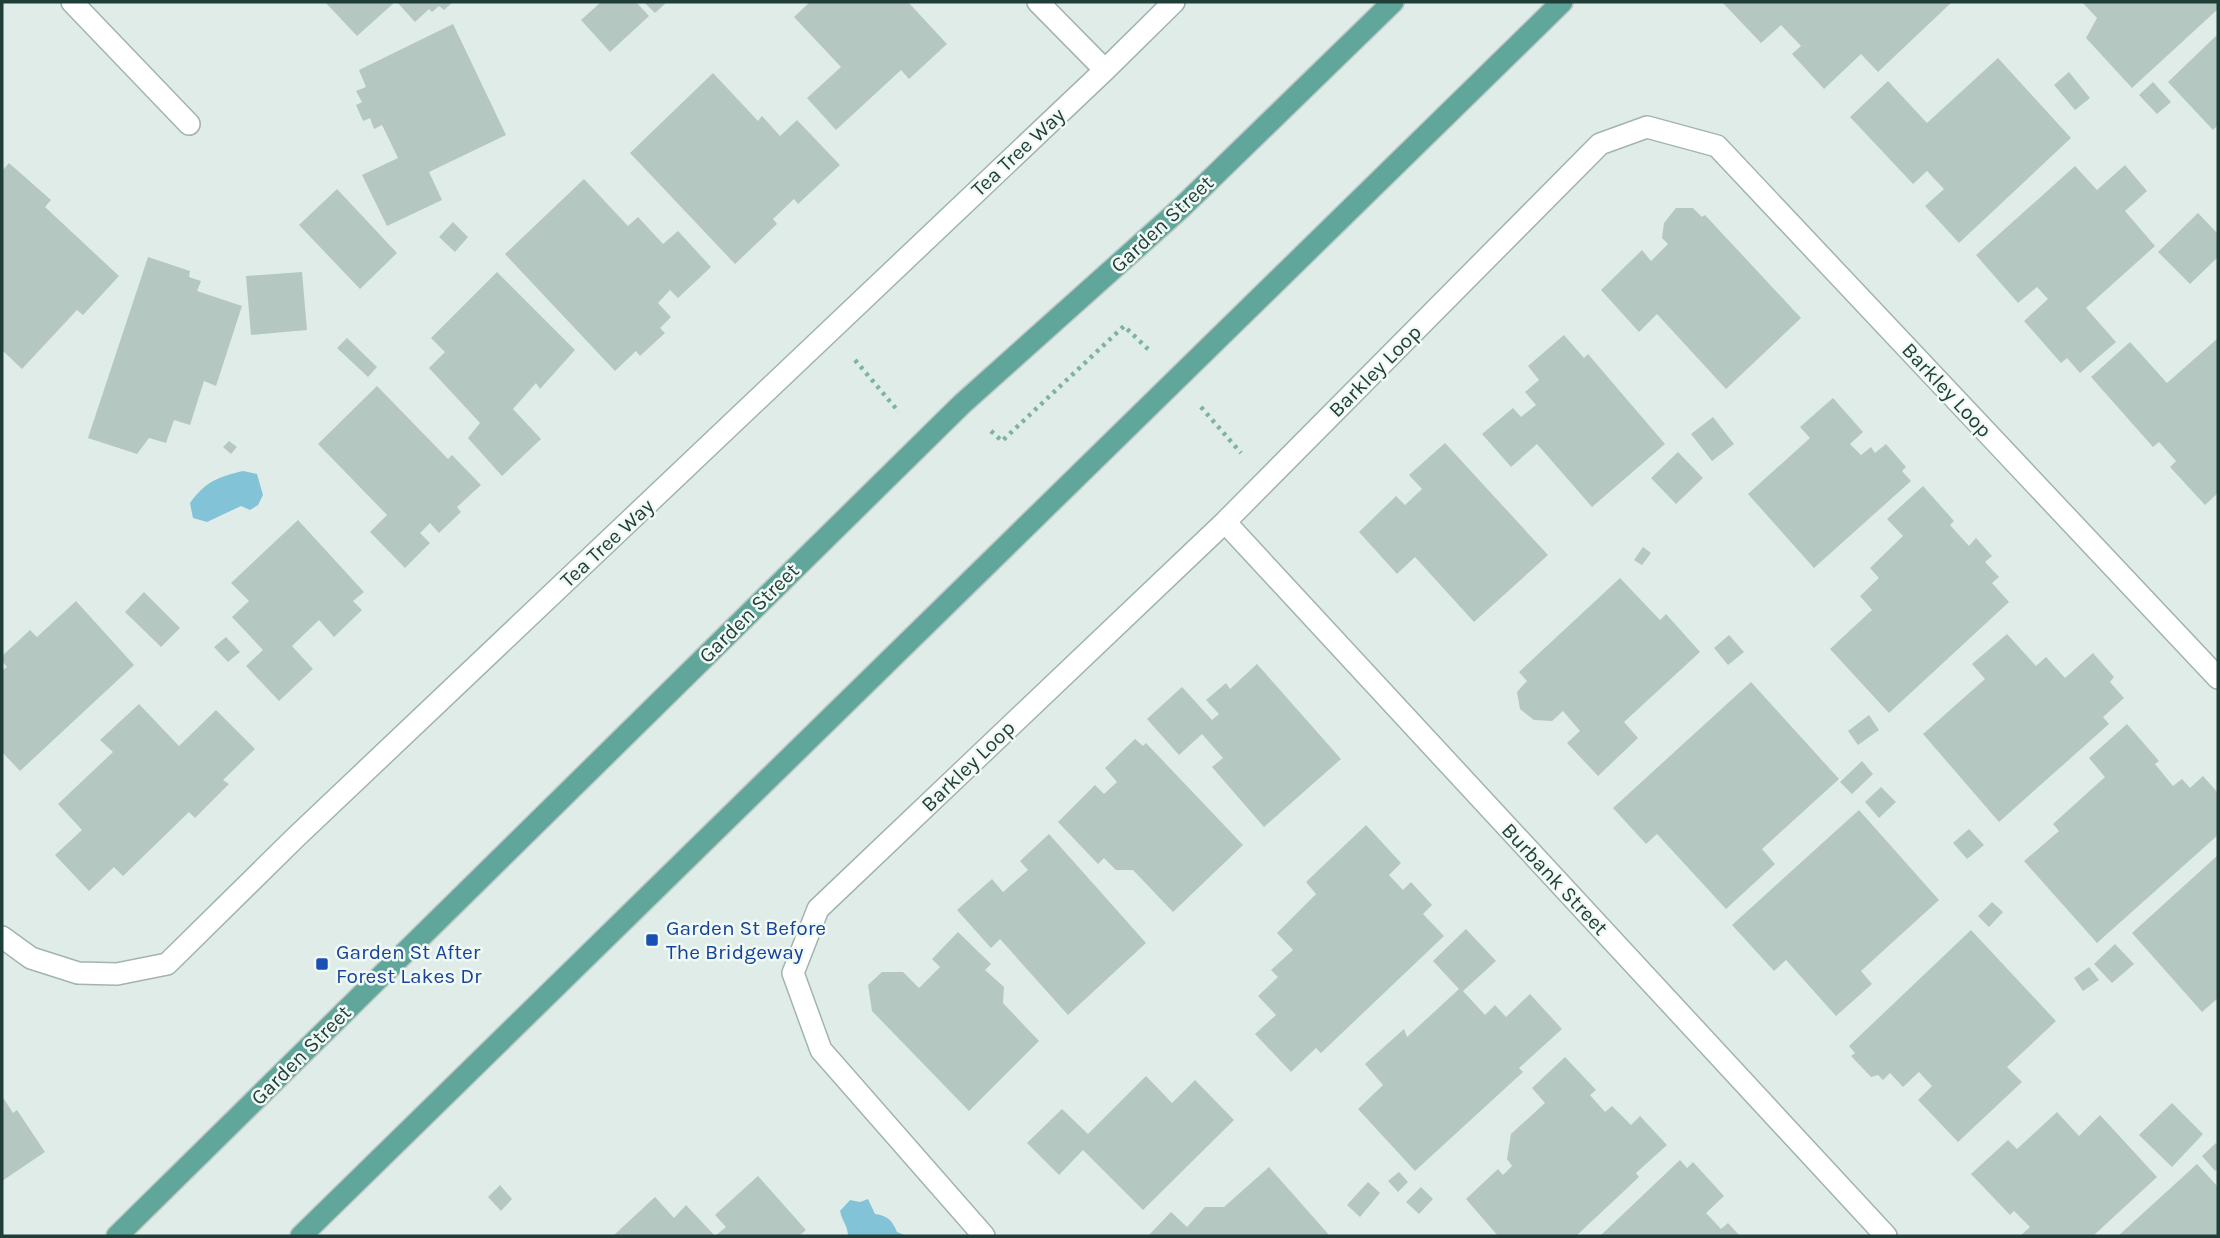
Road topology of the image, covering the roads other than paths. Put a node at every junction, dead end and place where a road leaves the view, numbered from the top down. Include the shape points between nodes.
1 (72, 2) edge
2 (1038, 2) edge
3 (1174, 2) edge
4 (1393, 2) edge
5 (1562, 2) edge
6 (1105, 70) junction
7 (190, 124) dead end
8 (1225, 523) junction
9 (2218, 678) edge
10 (2, 936) edge
11 (117, 1236) edge
12 (301, 1236) edge
13 (984, 1236) edge
14 (1885, 1236) edge

1 - 7 street
2 - 6 street
3 - 6 street, Tea Tree Way
4 - 11 main road, Garden Street via 1181,208 962,404
5 - 12 main road
6 - 10 street, Tea Tree Way via 167,964 117,974 78,972 31,958
8 - 9 street, Barkley Loop via 1600,144 1647,127 1717,146
8 - 13 street, Barkley Loop via 818,909 793,973 821,1050
8 - 14 street, Burbank Street

